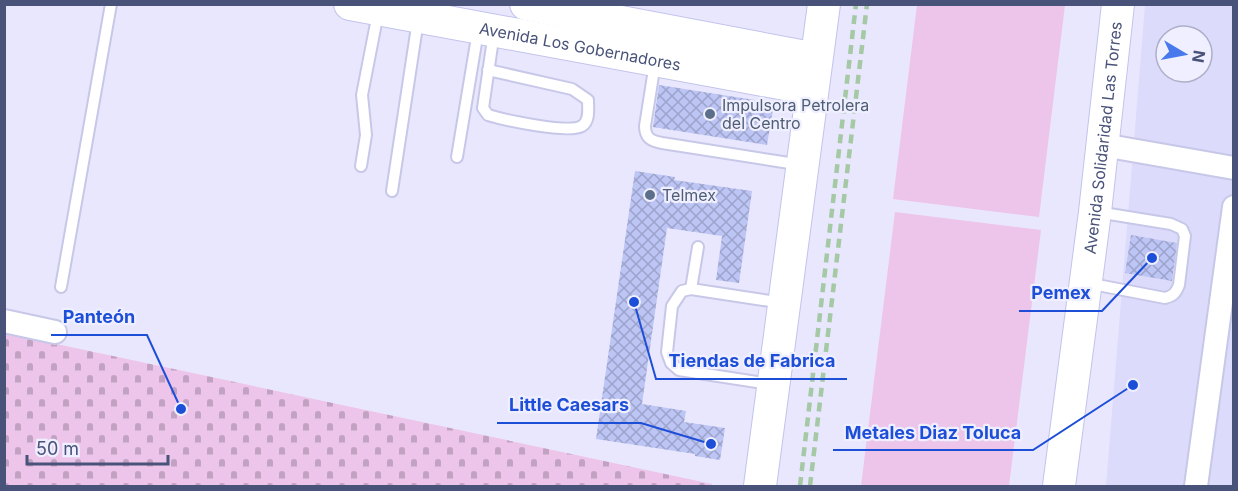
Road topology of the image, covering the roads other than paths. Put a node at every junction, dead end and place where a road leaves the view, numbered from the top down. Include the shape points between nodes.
1 (111, 4) edge
2 (526, 4) edge
3 (824, 4) edge
4 (1118, 4) edge
5 (364, 7) edge
6 (418, 16) junction
7 (486, 29) junction
8 (705, 53) junction
9 (656, 60) junction
10 (488, 70) junction
11 (814, 74) junction
12 (1103, 145) junction
13 (457, 157) dead end
14 (802, 165) junction
15 (361, 166) dead end
16 (1233, 168) edge
17 (392, 191) dead end
18 (1233, 207) edge
19 (1095, 212) junction
20 (698, 247) dead end
21 (1087, 283) junction
22 (61, 287) dead end
23 (691, 289) junction
24 (783, 303) junction
25 (4, 321) edge
26 (55, 332) dead end
27 (772, 384) junction
28 (760, 486) edge
29 (1059, 486) edge
30 (1196, 486) edge

1 - 22 lane
2 - 8 main road, Avenida Los Gobernadores
3 - 11 main road
4 - 12 main road, Avenida Solidaridad Las Torres
5 - 6 main road, Avenida Los Gobernadores
5 - 15 lane via 362,95 366,135
6 - 7 main road, Avenida Los Gobernadores
6 - 17 lane
7 - 9 main road, Avenida Los Gobernadores
7 - 10 lane
7 - 13 lane
8 - 9 main road, Avenida Los Gobernadores
8 - 11 main road, Avenida Los Gobernadores
9 - 14 lane via 645,126 648,138
10 - 10 lane via 483,108 488,115 565,130 582,126 588,117 588,100 572,89
11 - 14 main road
12 - 16 street
12 - 19 main road, Avenida Solidaridad Las Torres
14 - 24 main road
18 - 30 street
19 - 21 main road, Avenida Solidaridad Las Torres
19 - 21 lane via 1171,224 1182,229 1185,236 1179,285 1172,297
20 - 23 lane
21 - 29 main road, Avenida Solidaridad Las Torres
23 - 24 lane
23 - 27 lane via 682,291 672,306 667,352 671,363 679,370 693,373
24 - 27 main road
25 - 26 street
27 - 28 main road

